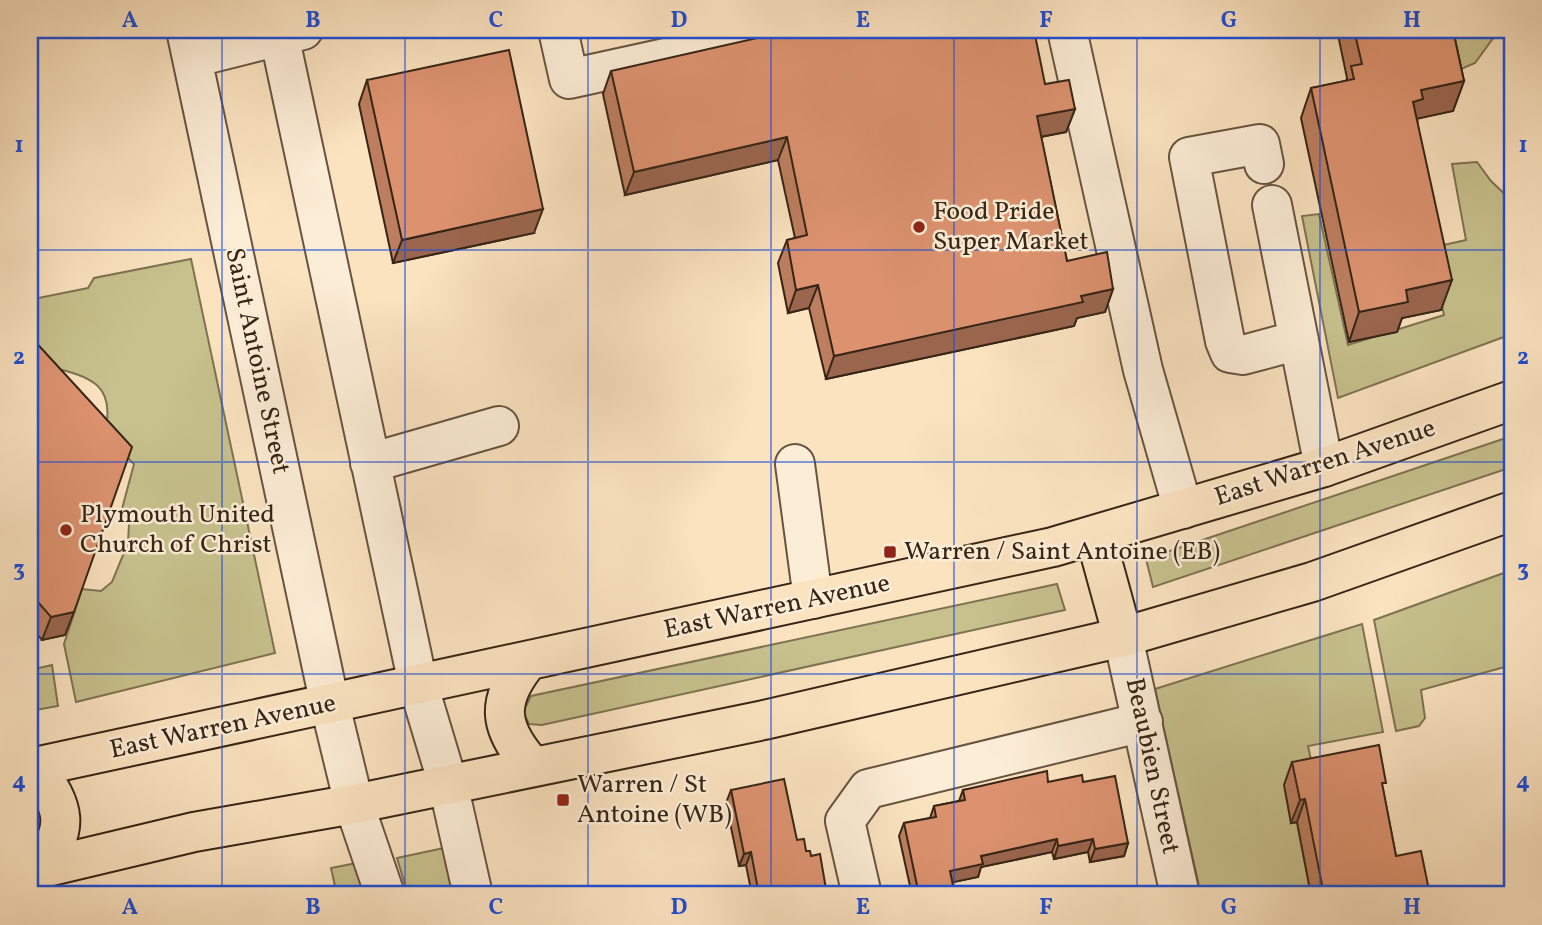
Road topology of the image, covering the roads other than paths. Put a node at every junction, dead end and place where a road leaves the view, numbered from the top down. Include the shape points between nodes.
1 (558, 30) edge
2 (793, 30) edge
3 (1067, 30) edge
4 (287, 32) edge
5 (189, 44) edge
6 (1264, 164) dead end
7 (1272, 205) dead end
8 (1299, 340) junction
9 (1512, 400) edge
10 (499, 425) dead end
11 (370, 463) junction
12 (795, 464) dead end
13 (1324, 467) junction
14 (1183, 509) junction
15 (1512, 511) edge
16 (1095, 535) junction
17 (813, 599) junction
18 (1123, 637) junction
19 (528, 662) junction
20 (418, 684) junction
21 (330, 705) junction
22 (1143, 722) junction
23 (533, 767) junction
24 (32, 768) edge
25 (448, 784) junction
26 (354, 804) junction
27 (34, 870) edge
28 (384, 895) edge
29 (472, 895) edge
30 (862, 895) edge
31 (1180, 895) edge

1 - 2 street via 569,79
3 - 14 street via 1143,370
4 - 5 street
4 - 11 street
5 - 21 street, Saint Antoine Street
6 - 8 street via 1260,144 1189,157 1230,353 1243,355
7 - 8 street
8 - 13 street
9 - 13 main road, East Warren Avenue
10 - 11 street
11 - 20 street
12 - 17 street
13 - 14 main road, East Warren Avenue
14 - 16 main road, East Warren Avenue
15 - 18 main road via 1312,582
16 - 17 main road, East Warren Avenue
16 - 18 main road
17 - 19 main road, East Warren Avenue
18 - 22 street, Beaubien Street
18 - 23 main road via 764,720
19 - 20 main road, East Warren Avenue
19 - 23 main road via 506,695 505,720 512,743
20 - 21 main road, East Warren Avenue
20 - 25 street
21 - 24 main road, East Warren Avenue
21 - 26 street, Saint Antoine Street
22 - 30 street via 868,789 845,821
22 - 31 street, Beaubien Street
23 - 25 main road
24 - 27 main road via 53,792 61,818 57,844
25 - 26 main road
25 - 29 street
26 - 27 main road via 194,832
26 - 28 street, Saint Antoine Street

